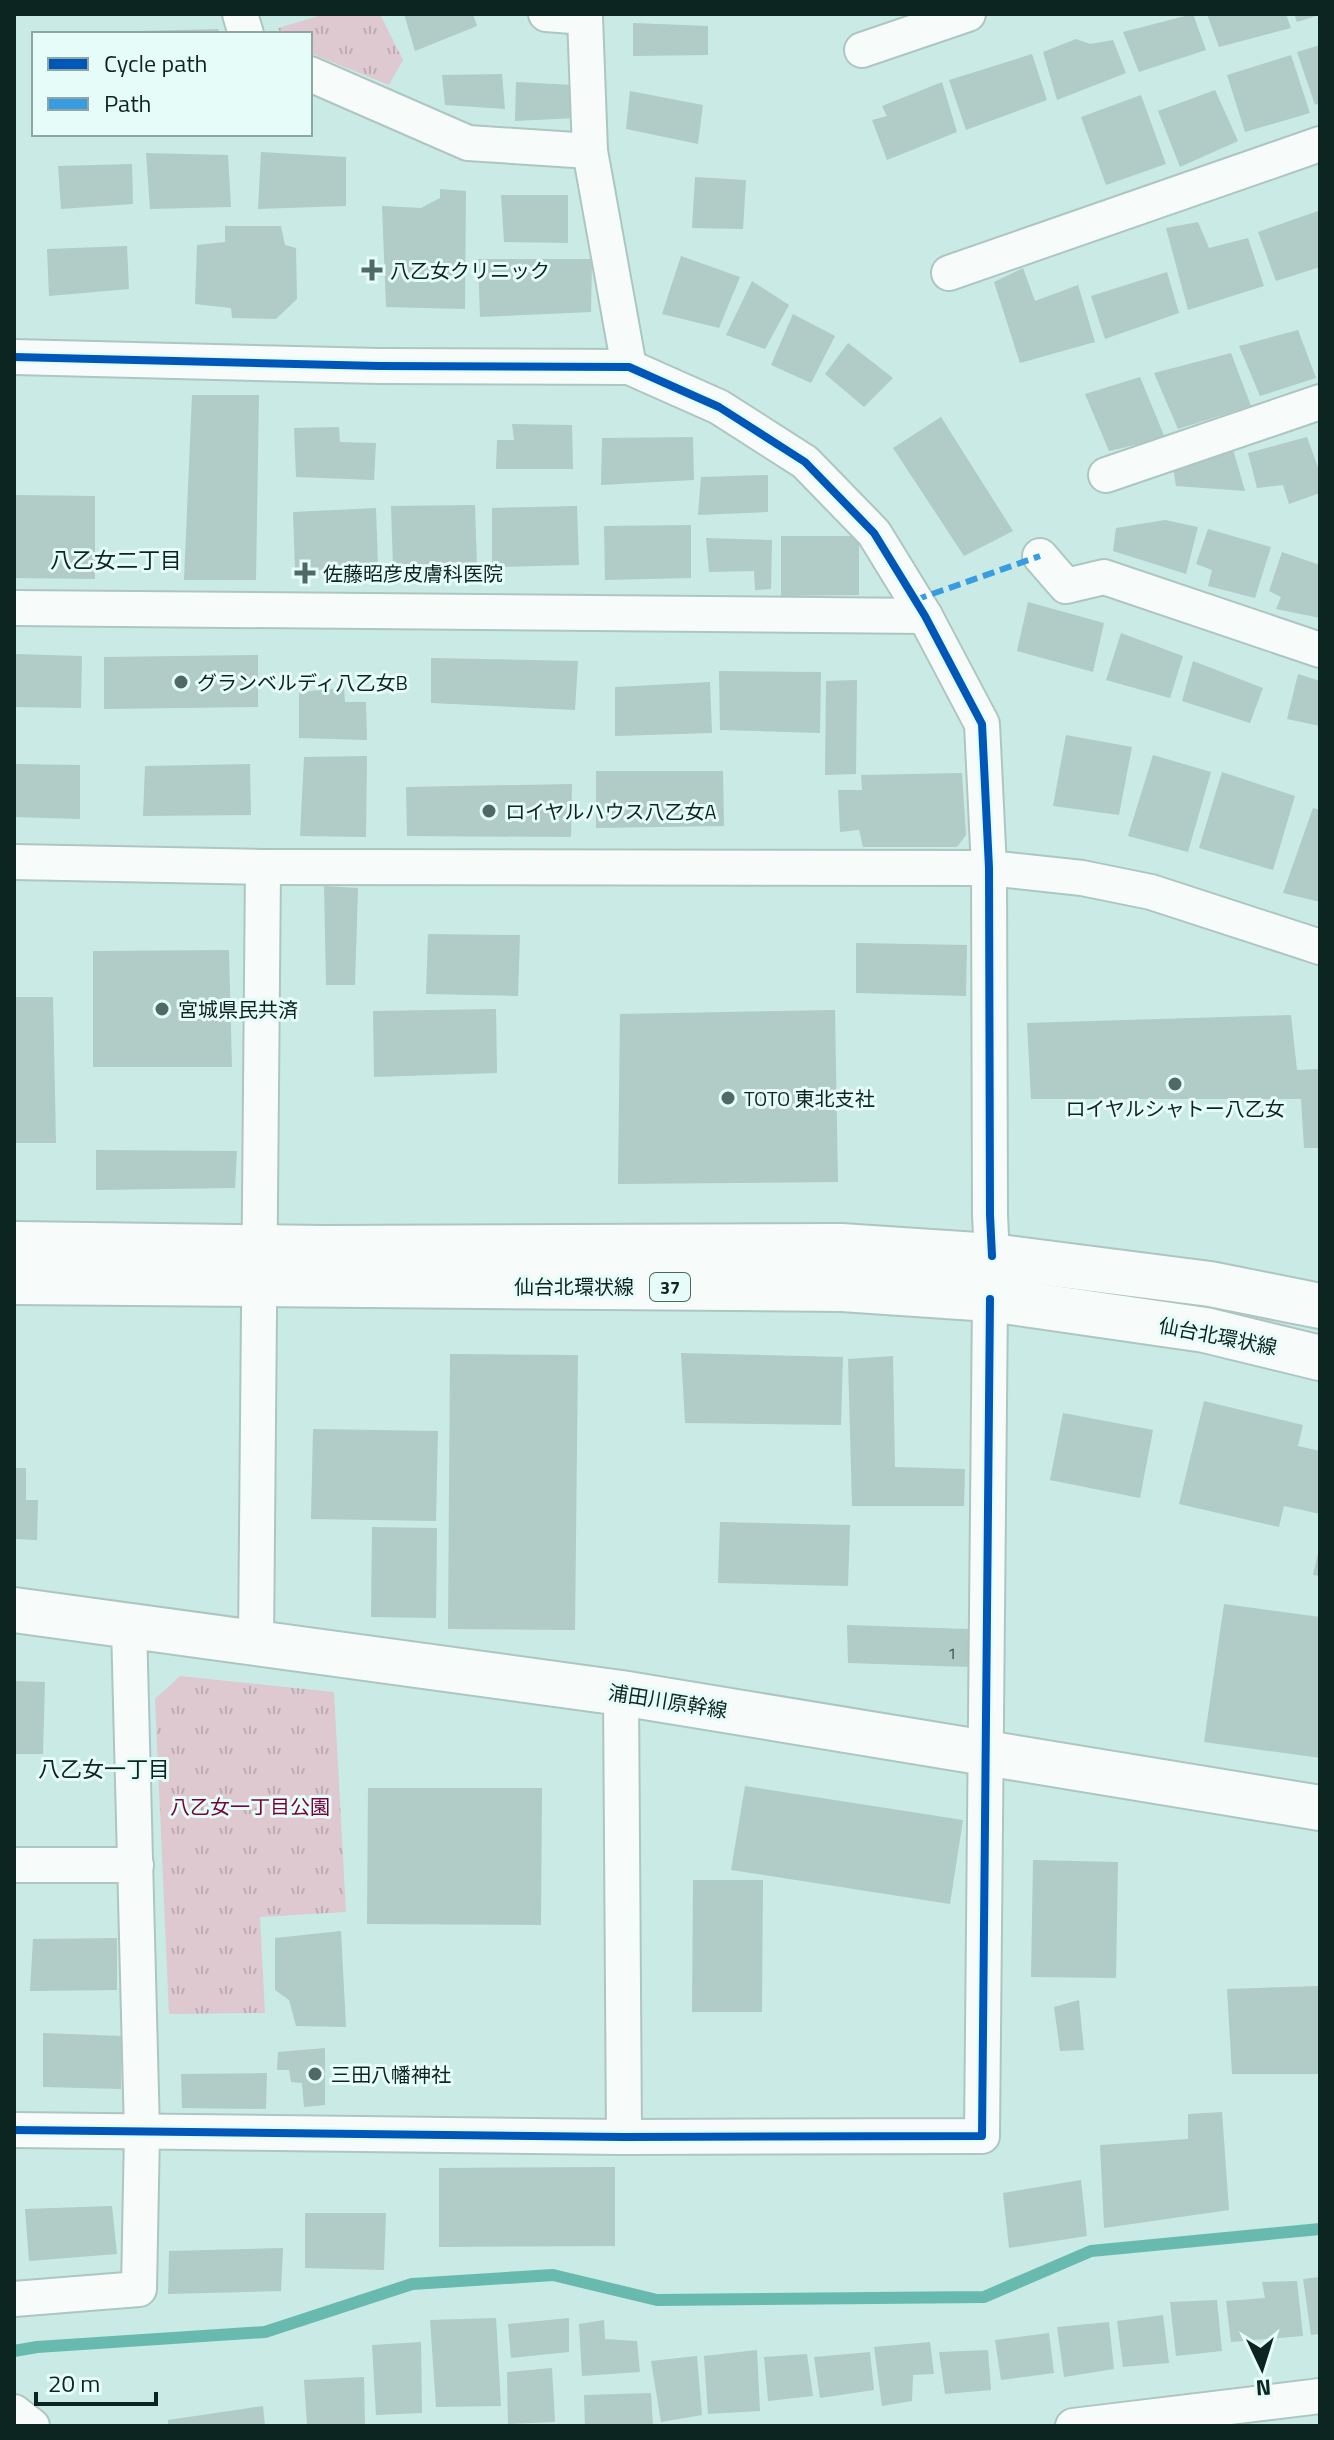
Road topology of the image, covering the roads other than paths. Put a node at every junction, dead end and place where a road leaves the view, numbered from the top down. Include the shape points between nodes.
1 (546, 14) edge
2 (968, 14) edge
3 (862, 50) dead end
4 (312, 75) edge
5 (1320, 144) edge
6 (590, 151) junction
7 (949, 273) dead end
8 (14, 357) edge
9 (629, 367) junction
10 (1320, 402) edge
11 (1106, 475) dead end
12 (1040, 556) dead end
13 (14, 608) edge
14 (925, 616) junction
15 (1320, 650) edge
16 (14, 862) edge
17 (263, 867) junction
18 (989, 868) junction
19 (1320, 947) edge
20 (14, 1244) edge
21 (992, 1256) junction
22 (260, 1266) junction
23 (14, 1282) edge
24 (990, 1299) junction
25 (1320, 1306) edge
26 (1320, 1358) edge
27 (14, 1610) edge
28 (129, 1626) junction
29 (256, 1643) junction
30 (621, 1693) junction
31 (987, 1752) junction
32 (1320, 1808) edge
33 (14, 1865) edge
34 (136, 1865) junction
35 (14, 2130) edge
36 (142, 2132) junction
37 (624, 2137) junction
38 (14, 2299) edge
39 (1320, 2396) edge
40 (14, 2412) edge
41 (32, 2426) edge
42 (1073, 2426) edge

1 - 6 street via 585,17
2 - 3 street
4 - 6 street via 468,143
5 - 7 street
6 - 9 street
8 - 9 street
9 - 14 street via 719,407 805,462 874,533
10 - 11 street
12 - 15 street via 1066,586 1104,577
13 - 14 street
14 - 18 street via 982,724
16 - 17 street
17 - 18 street
17 - 22 street
18 - 19 street via 1151,892
18 - 21 street
20 - 22 main road, 仙台北環状線 / 37
21 - 22 main road, 仙台北環状線 / 37 via 841,1246 370,1248
21 - 25 main road, 仙台北環状線 / 37 via 1210,1284
22 - 23 main road, 仙台北環状線 / 37
22 - 24 main road, 仙台北環状線 / 37
22 - 29 street
24 - 26 main road, 仙台北環状線 / 37 via 1205,1330
24 - 31 street
27 - 28 main road, 浦田川原幹線
28 - 29 main road, 浦田川原幹線
28 - 34 street
29 - 30 main road, 浦田川原幹線
30 - 31 main road, 浦田川原幹線
30 - 37 street
31 - 32 main road, 浦田川原幹線
31 - 37 street via 982,2136
33 - 34 street
34 - 36 street
35 - 36 street
36 - 37 street
36 - 38 street via 139,2289
39 - 42 street
40 - 41 street

